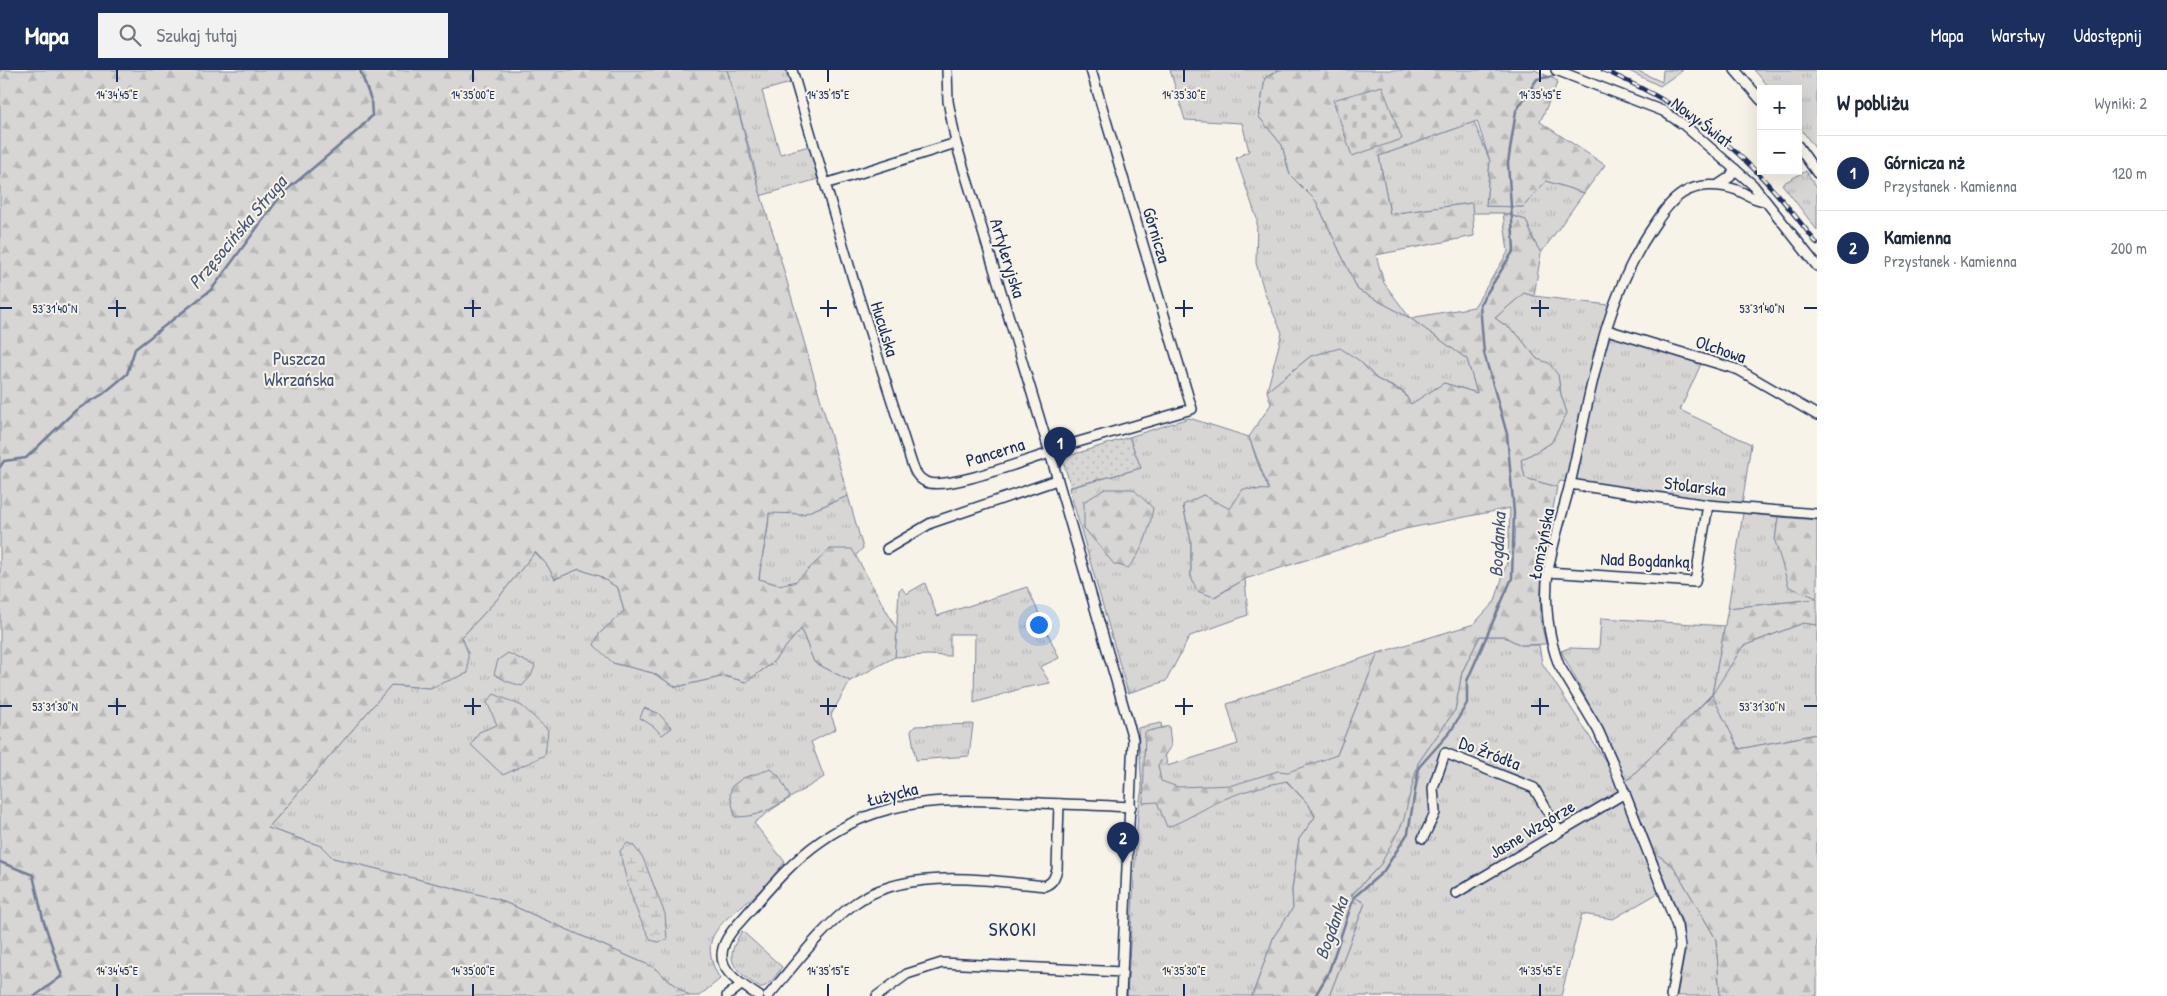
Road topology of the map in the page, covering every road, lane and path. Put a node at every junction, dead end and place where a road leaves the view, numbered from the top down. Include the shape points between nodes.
1 (792, 70) edge
2 (948, 70) edge
3 (1091, 70) edge
4 (1556, 70) edge
5 (1735, 70) edge
6 (1757, 95) edge
7 (956, 143) junction
8 (1802, 152) edge
9 (1735, 169) junction
10 (1817, 173) edge
11 (825, 184) junction
12 (1718, 185) junction
13 (1765, 201) junction
14 (1817, 266) edge
15 (1607, 330) junction
16 (1192, 409) joint
17 (1817, 415) edge
18 (1050, 453) junction
19 (921, 480) joint
20 (1057, 480) junction
21 (1570, 484) junction
22 (1708, 505) junction
23 (1817, 514) edge
24 (887, 549) dead end
25 (1548, 572) junction
26 (1625, 793) junction
27 (1059, 804) junction
28 (1131, 807) junction
29 (1559, 831) junction
30 (1423, 838) dead end
31 (1456, 893) dead end
32 (1122, 972) junction
33 (741, 985) junction
34 (727, 996) edge
35 (759, 996) edge
36 (768, 996) edge
37 (877, 996) edge
38 (1121, 996) edge
39 (1671, 996) edge

1 - 11 street, Huculska
2 - 7 street, Artyleryjska via 948,101
3 - 16 street, Górnicza
4 - 9 street, Nowy Świat via 1663,111
5 - 6 street
7 - 11 street
7 - 18 street, Artyleryjska
8 - 10 street
9 - 12 street
9 - 13 street, Nowy Świat
11 - 19 street, Huculska via 882,375 916,475
12 - 13 street, Łomżyńska
12 - 15 street, Łomżyńska via 1682,193 1662,213 1635,258
13 - 14 street, Nowy Świat
15 - 17 street, Olchowa via 1739,370
15 - 21 street, Łomżyńska via 1594,370
16 - 18 street, Pancerna
18 - 19 street, Pancerna via 950,482 931,484
18 - 20 street, Artyleryjska
20 - 24 street via 931,523
20 - 28 street, Artyleryjska via 1132,736
21 - 22 street, Stolarska
21 - 25 street, Łomżyńska
22 - 23 street, Stolarska
22 - 25 street, Nad Bogdanką via 1696,582
25 - 26 street, Łomżyńska via 1548,615 1559,665 1598,730
26 - 29 street, Jasne Wzgórze
26 - 39 street, Łomżyńska via 1677,926 1680,947
27 - 28 street, Łużycka
27 - 33 street, Łużycka via 976,800 919,802 887,809 839,829 788,869 723,945 721,954 728,973
27 - 36 street via 1057,870 1049,884 946,880 882,889 842,913
28 - 32 street, Artyleryjska
29 - 30 street, Do Źródła via 1534,788 1445,752 1433,788 1436,813
29 - 31 street, Jasne Wzgórze
32 - 37 street via 942,963 904,975
32 - 38 street, Artyleryjska
33 - 34 street
33 - 35 street

